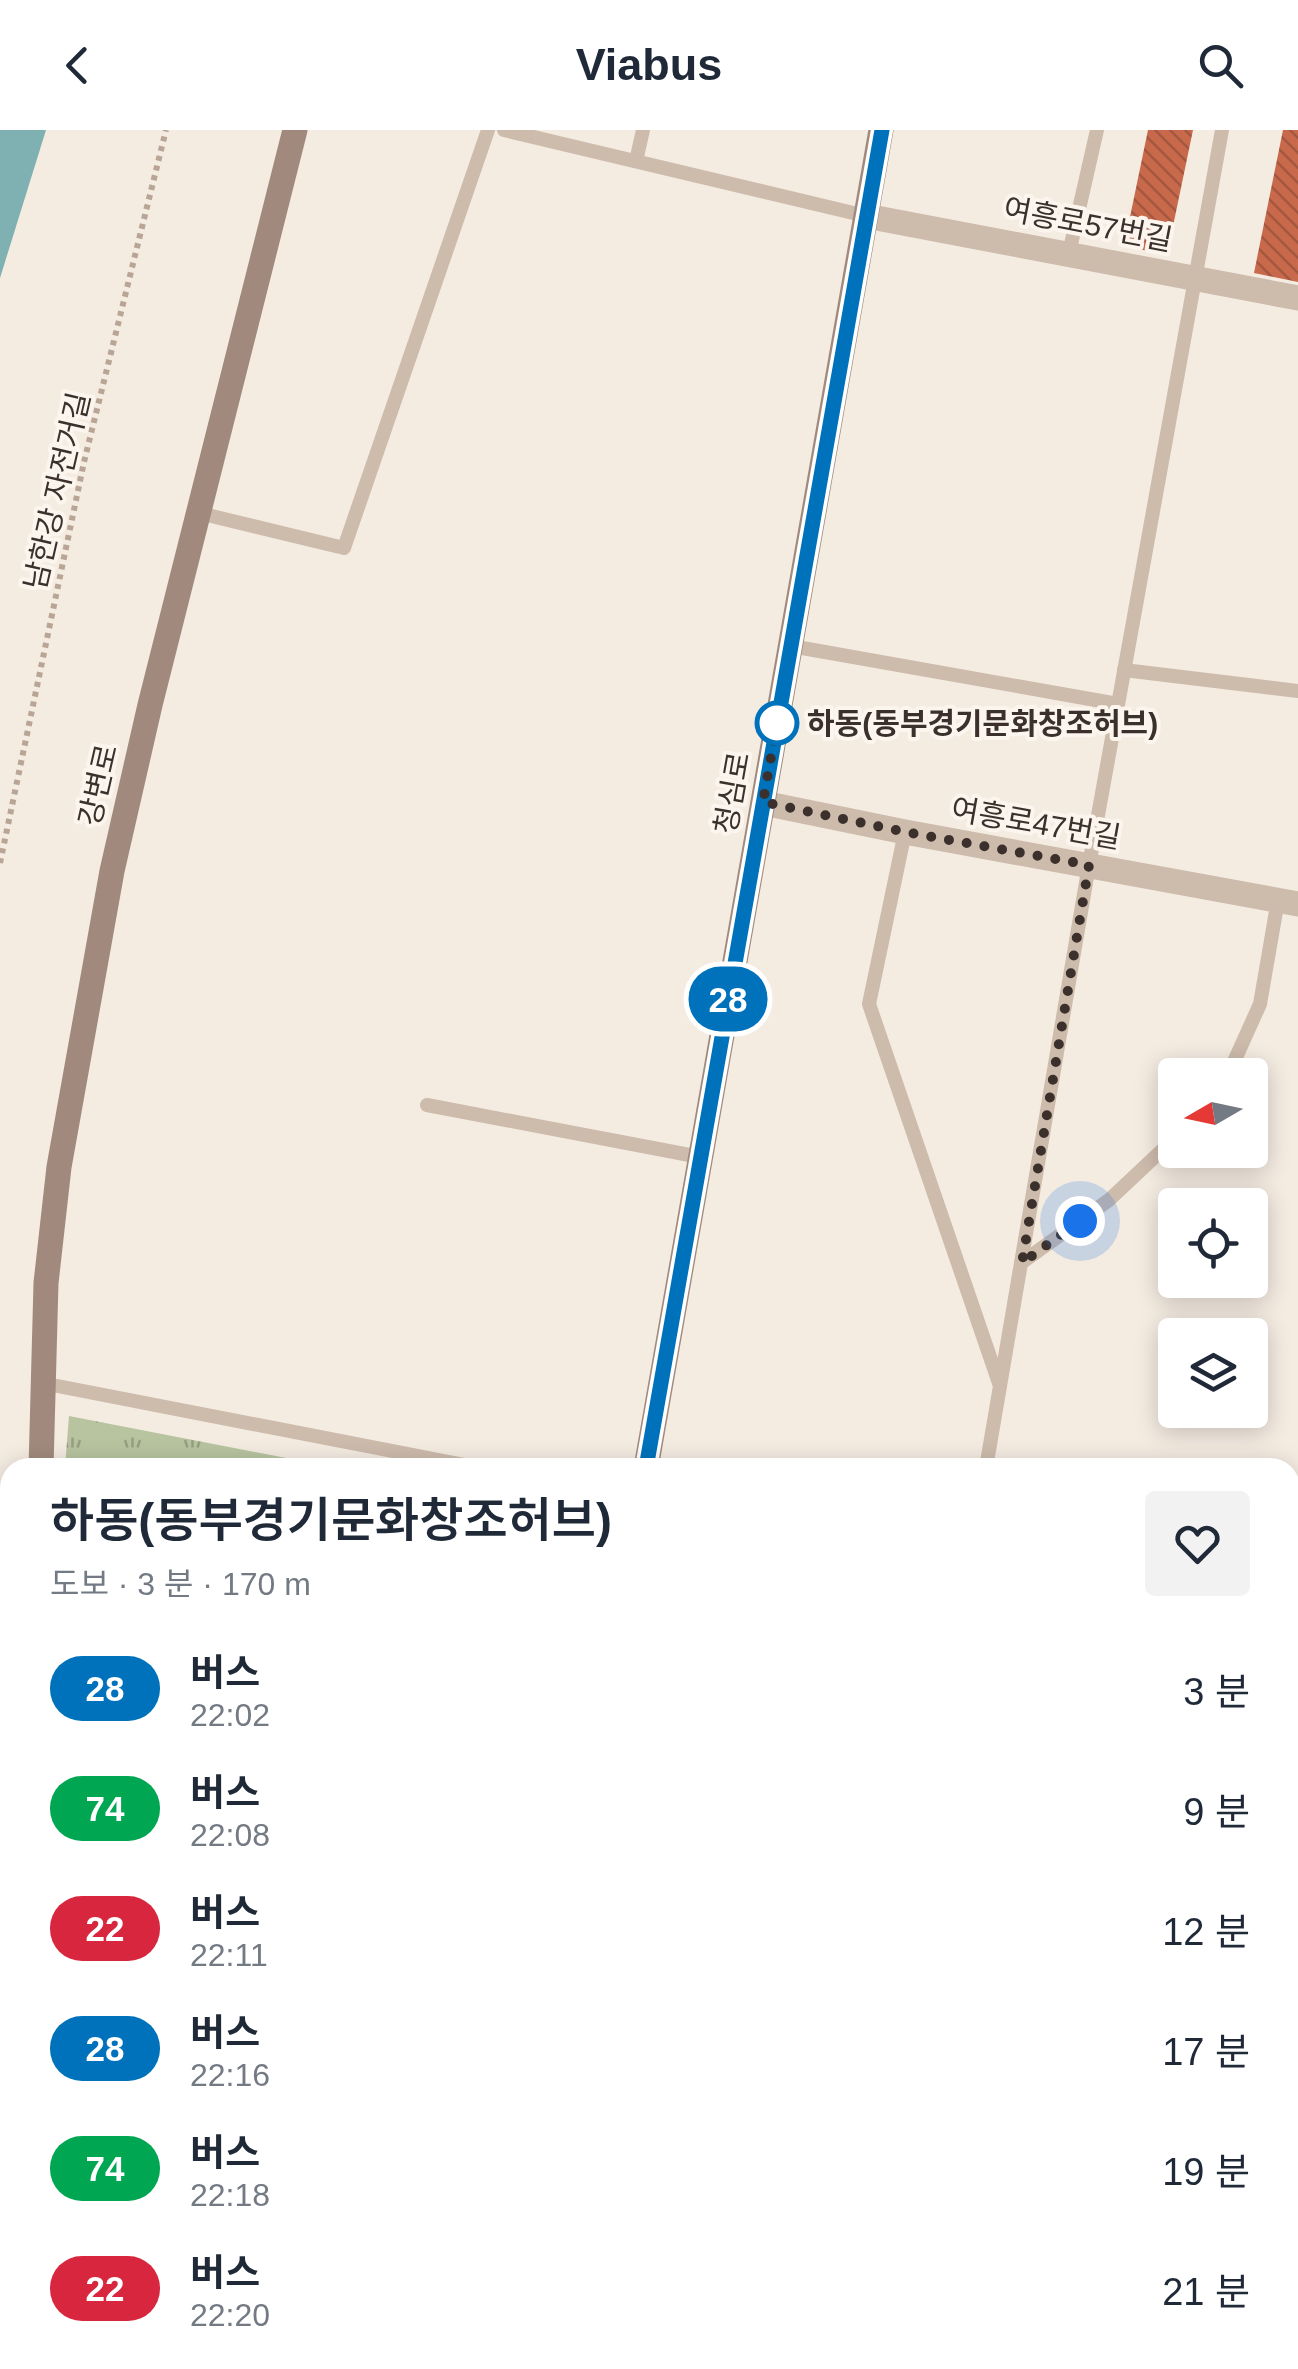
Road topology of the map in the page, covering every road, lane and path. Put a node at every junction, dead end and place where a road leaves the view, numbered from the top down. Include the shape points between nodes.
1 (166, 130) edge
2 (295, 130) edge
3 (488, 130) edge
4 (504, 130) edge
5 (644, 130) edge
6 (882, 130) edge
7 (1097, 130) edge
8 (1222, 130) edge
9 (636, 161) junction
10 (866, 216) junction
11 (1069, 252) junction
12 (1196, 278) junction
13 (1298, 298) edge
14 (199, 513) junction
15 (791, 646) junction
16 (1124, 670) junction
17 (1298, 692) edge
18 (1118, 704) junction
19 (763, 802) junction
20 (905, 832) junction
21 (0, 864) edge
22 (1089, 865) junction
23 (1288, 902) edge
24 (1236, 1058) edge
25 (426, 1105) dead end
26 (1158, 1154) edge
27 (700, 1157) junction
28 (1022, 1263) junction
29 (41, 1382) junction
30 (1000, 1388) junction
31 (382, 1450) junction
32 (41, 1458) edge
33 (381, 1458) edge
34 (426, 1458) edge
35 (648, 1458) edge
36 (988, 1458) edge

1 - 21 path, 남한강 자전거길 via 84,462
2 - 14 street, 강변로
3 - 14 lane via 344,548
4 - 9 lane
5 - 9 lane
6 - 10 street, 청심로
7 - 11 lane
8 - 12 lane
9 - 10 lane
10 - 11 street, 여흥로57번길
10 - 15 street, 청심로
11 - 12 street, 여흥로57번길
12 - 13 street, 여흥로57번길
12 - 16 lane
14 - 29 street, 강변로 via 112,871 60,1167
15 - 18 lane
15 - 19 street, 청심로
16 - 17 lane
16 - 18 lane
18 - 22 lane
19 - 20 street, 여흥로47번길
19 - 27 street, 청심로
20 - 22 street, 여흥로47번길
20 - 30 lane via 869,1004
22 - 23 street, 여흥로47번길
22 - 28 lane
23 - 24 lane via 1260,1004
25 - 27 lane
26 - 28 lane via 1109,1200
27 - 35 street, 청심로
28 - 30 lane
29 - 31 lane
29 - 32 street, 강변로
30 - 36 lane
31 - 33 lane
31 - 34 lane

